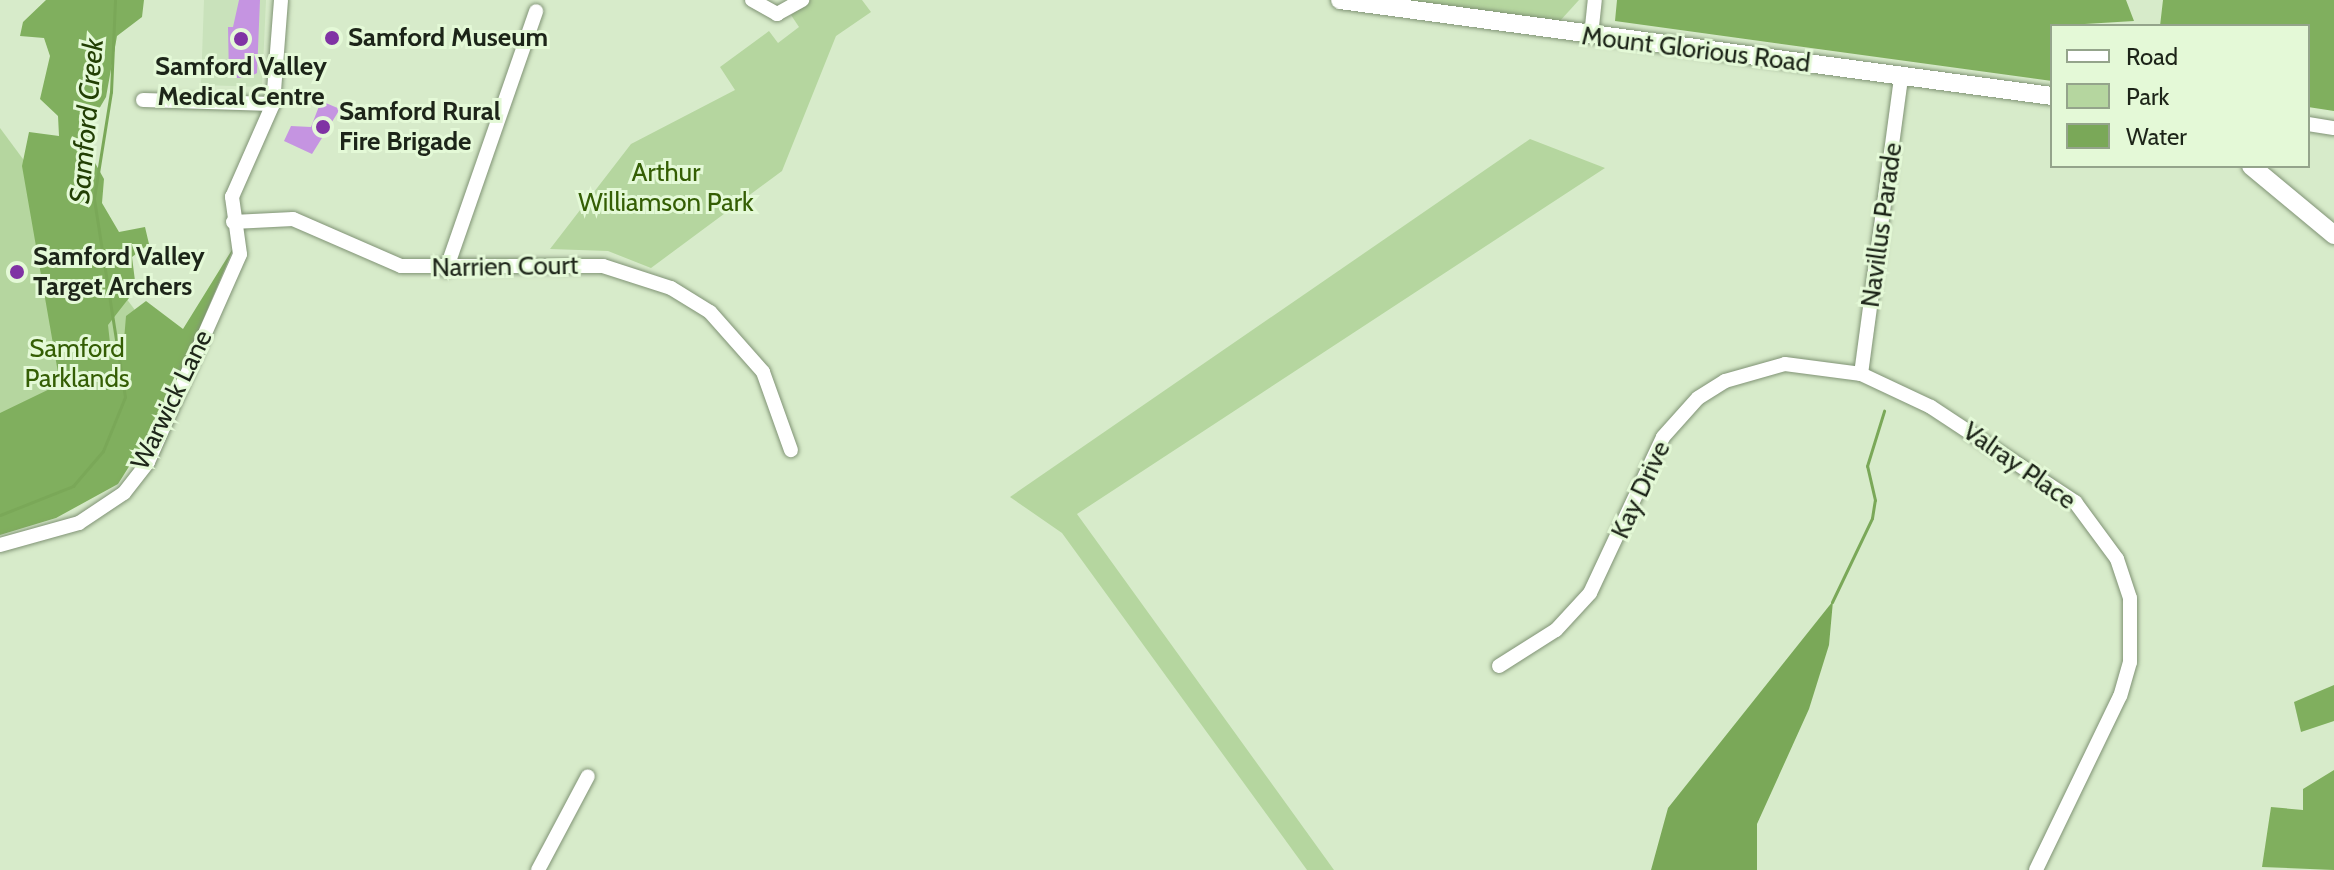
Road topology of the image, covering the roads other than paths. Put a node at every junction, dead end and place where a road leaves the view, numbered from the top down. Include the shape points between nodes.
1 (281, 0) edge
2 (752, 0) edge
3 (802, 0) edge
4 (1340, 0) edge
5 (1595, 0) edge
6 (536, 11) dead end
7 (1591, 36) junction
8 (1901, 77) junction
9 (2050, 96) edge
10 (143, 100) dead end
11 (273, 104) junction
12 (2260, 168) edge
13 (233, 222) junction
14 (2334, 235) edge
15 (446, 270) junction
16 (1861, 374) junction
17 (791, 450) dead end
18 (0, 545) edge
19 (1499, 666) dead end
20 (588, 776) dead end
21 (538, 870) edge
22 (2036, 870) edge

1 - 11 street, Warwick Lane
2 - 3 street via 777,14
4 - 7 main road, Mount Glorious Road
5 - 7 street
6 - 15 street
7 - 8 main road, Mount Glorious Road
8 - 9 main road, Mount Glorious Road
8 - 16 street, Navillus Parade
10 - 11 street
11 - 13 street, Warwick Lane via 232,197
12 - 14 main road
13 - 15 street, Narrien Court via 293,219 401,266
13 - 18 street, Warwick Lane via 240,254 148,462 124,493 79,523
15 - 17 street, Narrien Court via 532,263 603,266 671,288 710,312 763,372
16 - 19 street, Kay Drive via 1785,364 1725,381 1698,398 1663,437 1590,593 1556,630
16 - 22 street, Valray Place via 1931,407 2075,502 2117,559 2130,598 2130,662 2120,696
20 - 21 street

